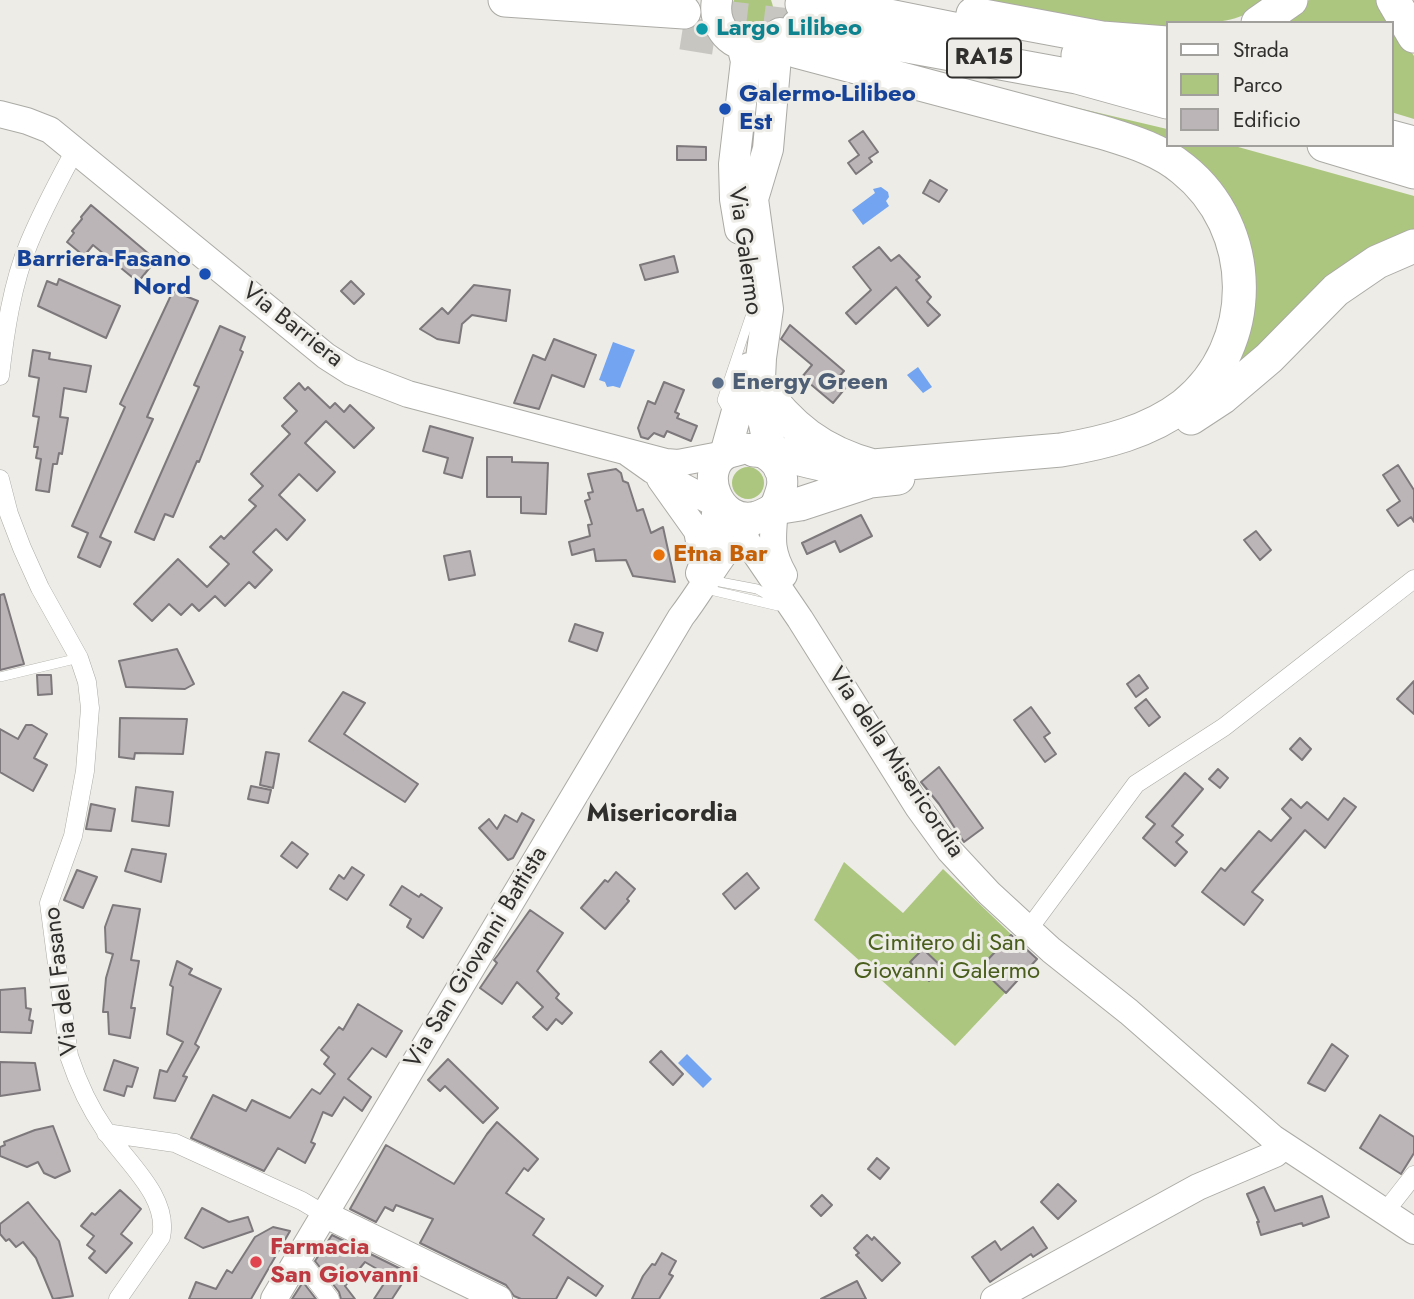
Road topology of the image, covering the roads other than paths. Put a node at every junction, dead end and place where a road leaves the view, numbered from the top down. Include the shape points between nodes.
1 (505, 0) edge
2 (902, 0) edge
3 (1291, 0) edge
4 (1393, 0) edge
5 (700, 12) edge
6 (1261, 21) edge
7 (793, 23) edge
8 (1414, 36) edge
9 (1166, 43) edge
10 (742, 45) junction
11 (1166, 76) edge
12 (1166, 102) edge
13 (0, 114) edge
14 (1393, 138) edge
15 (1414, 144) edge
16 (1331, 147) edge
17 (75, 150) junction
18 (1414, 172) edge
19 (1414, 246) edge
20 (0, 376) edge
21 (759, 384) junction
22 (744, 448) junction
23 (628, 453) junction
24 (873, 466) junction
25 (652, 470) junction
26 (0, 479) edge
27 (751, 511) junction
28 (769, 573) junction
29 (1414, 579) edge
30 (700, 589) junction
31 (787, 614) junction
32 (79, 658) junction
33 (811, 659) dead end
34 (0, 677) edge
35 (839, 680) junction
36 (1028, 930) junction
37 (106, 1133) junction
38 (1284, 1146) junction
39 (1414, 1175) edge
40 (1385, 1212) junction
41 (324, 1213) junction
42 (1414, 1231) edge
43 (299, 1258) junction
44 (118, 1299) edge
45 (274, 1299) edge
46 (330, 1299) edge
47 (499, 1299) edge
48 (994, 1299) edge

1 - 5 highway
2 - 9 highway via 1072,33
3 - 6 highway
4 - 8 highway
5 - 10 main road
7 - 10 main road via 763,45
7 - 11 highway, RA15 via 884,15
7 - 12 highway, RA15 via 1077,77
7 - 21 main road, Via Galermo via 776,57 768,149 753,199 768,309
7 - 24 highway via 1150,148 1182,167 1210,196 1237,253 1239,305 1226,353 1197,393 1158,422 1061,450
10 - 22 main road, Via Galermo via 746,61 734,164 735,199 753,308
13 - 17 main road, Via Barriera via 50,130
14 - 15 highway
16 - 18 highway
17 - 20 street via 19,272
17 - 23 main road, Via Barriera via 351,372 408,394
19 - 27 highway via 1377,262 1336,290 1246,378 1159,436 1072,462 870,481
21 - 22 main road, Via Galermo via 761,415
21 - 24 highway via 810,439 849,460
22 - 23 main road via 678,463
22 - 24 highway via 823,465
22 - 27 main road via 782,485
22 - 27 main road via 716,466 713,485
23 - 25 main road
25 - 27 main road
25 - 30 main road via 698,531
26 - 32 street, Via del Fasano via 31,568
27 - 28 main road, Via della Misericordia
27 - 30 main road
27 - 30 main road via 710,539
27 - 31 main road via 792,588
28 - 30 main road via 743,568 730,571
28 - 31 main road, Via della Misericordia
29 - 36 street via 1224,727 1136,784
30 - 31 lane
30 - 41 main road, Via San Giovanni Battista
31 - 35 main road, Via della Misericordia
32 - 34 lane
32 - 37 street, Via del Fasano via 88,682 90,708 85,771 73,836 49,904 69,1056
33 - 35 lane
35 - 36 main road, Via della Misericordia via 938,835 963,867
36 - 38 main road, Via della Misericordia
37 - 41 street via 175,1143
37 - 44 street, Via del Fasano via 146,1180 163,1227 161,1237
38 - 40 main road, Via della Misericordia
38 - 48 main road via 1198,1187
39 - 40 street
40 - 42 main road, Via della Misericordia
41 - 43 main road, Via San Giovanni Battista
41 - 47 main road
43 - 45 main road, Via San Giovanni Battista
43 - 46 street

